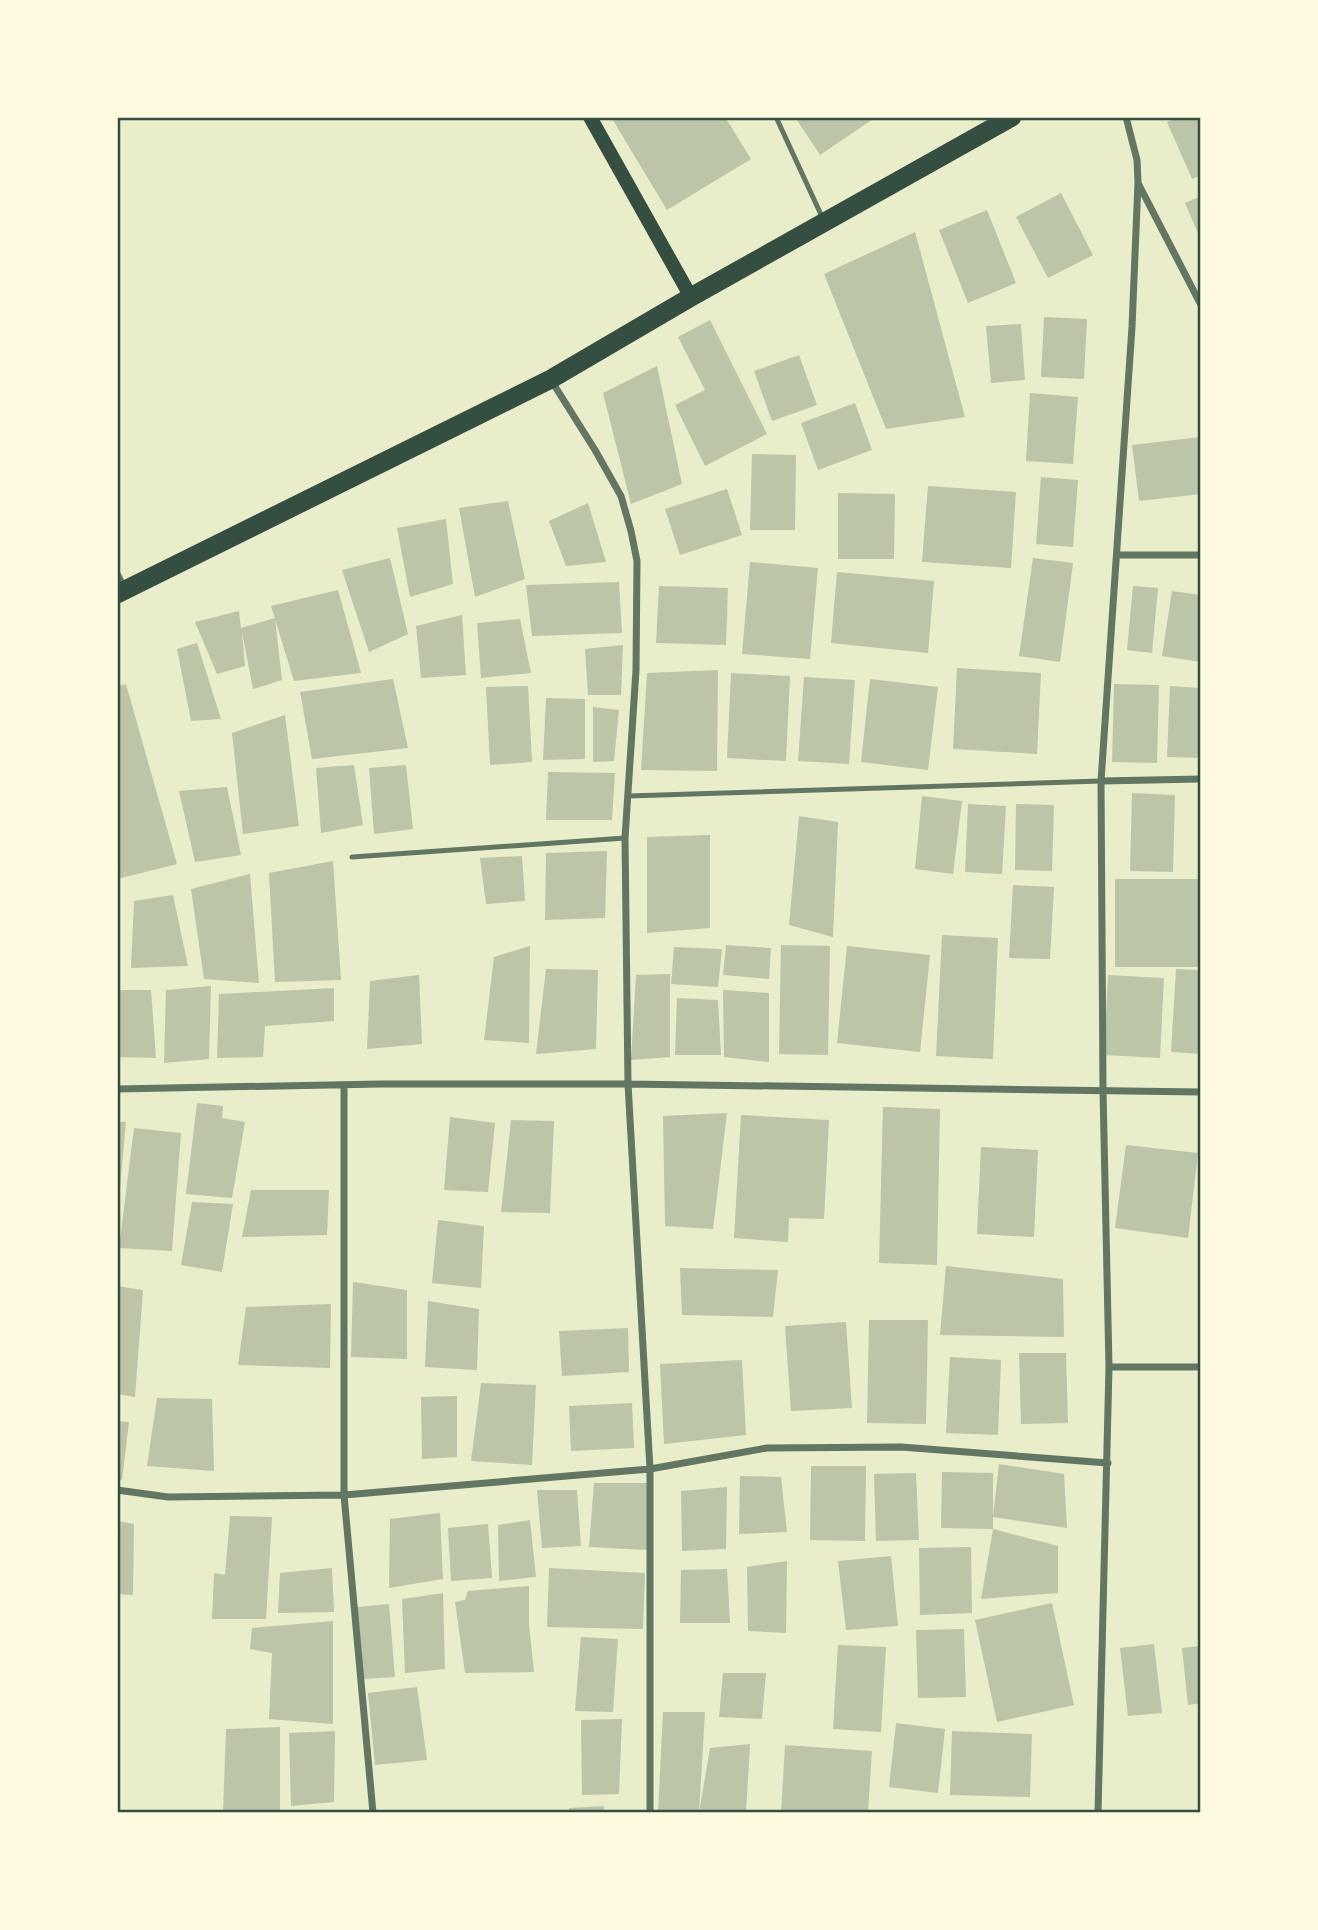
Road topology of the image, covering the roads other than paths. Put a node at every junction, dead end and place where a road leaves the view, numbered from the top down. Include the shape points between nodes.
1 (590, 117) edge
2 (776, 117) edge
3 (1012, 117) edge
4 (1129, 118) edge
5 (1138, 182) junction
6 (824, 222) junction
7 (691, 298) junction
8 (1201, 305) edge
9 (551, 379) junction
10 (1117, 555) junction
11 (1201, 555) edge
12 (120, 586) edge
13 (1201, 779) edge
14 (1101, 781) junction
15 (628, 796) junction
16 (625, 838) junction
17 (352, 857) dead end
18 (628, 1084) junction
19 (344, 1085) junction
20 (117, 1089) edge
21 (1103, 1090) junction
22 (1201, 1092) edge
23 (1109, 1367) junction
24 (1201, 1367) edge
25 (1108, 1463) junction
26 (650, 1469) junction
27 (117, 1490) edge
28 (344, 1495) junction
29 (373, 1813) edge
30 (650, 1813) edge
31 (1098, 1813) edge

1 - 7 main road
2 - 6 lane
3 - 6 highway
4 - 5 street
5 - 8 street
5 - 10 street
6 - 7 highway
7 - 9 highway
9 - 12 highway
9 - 15 street via 621,496 637,561
10 - 11 street
10 - 14 street
13 - 14 street
14 - 15 lane
14 - 21 street
15 - 16 street
16 - 17 lane
16 - 18 street
18 - 19 street
18 - 21 street
18 - 26 street
19 - 20 street
19 - 28 street
21 - 22 street
21 - 23 street
23 - 24 street
23 - 25 street
25 - 26 street via 901,1447 767,1448
25 - 31 street
26 - 28 street
26 - 30 street
27 - 28 street via 168,1497
28 - 29 street

